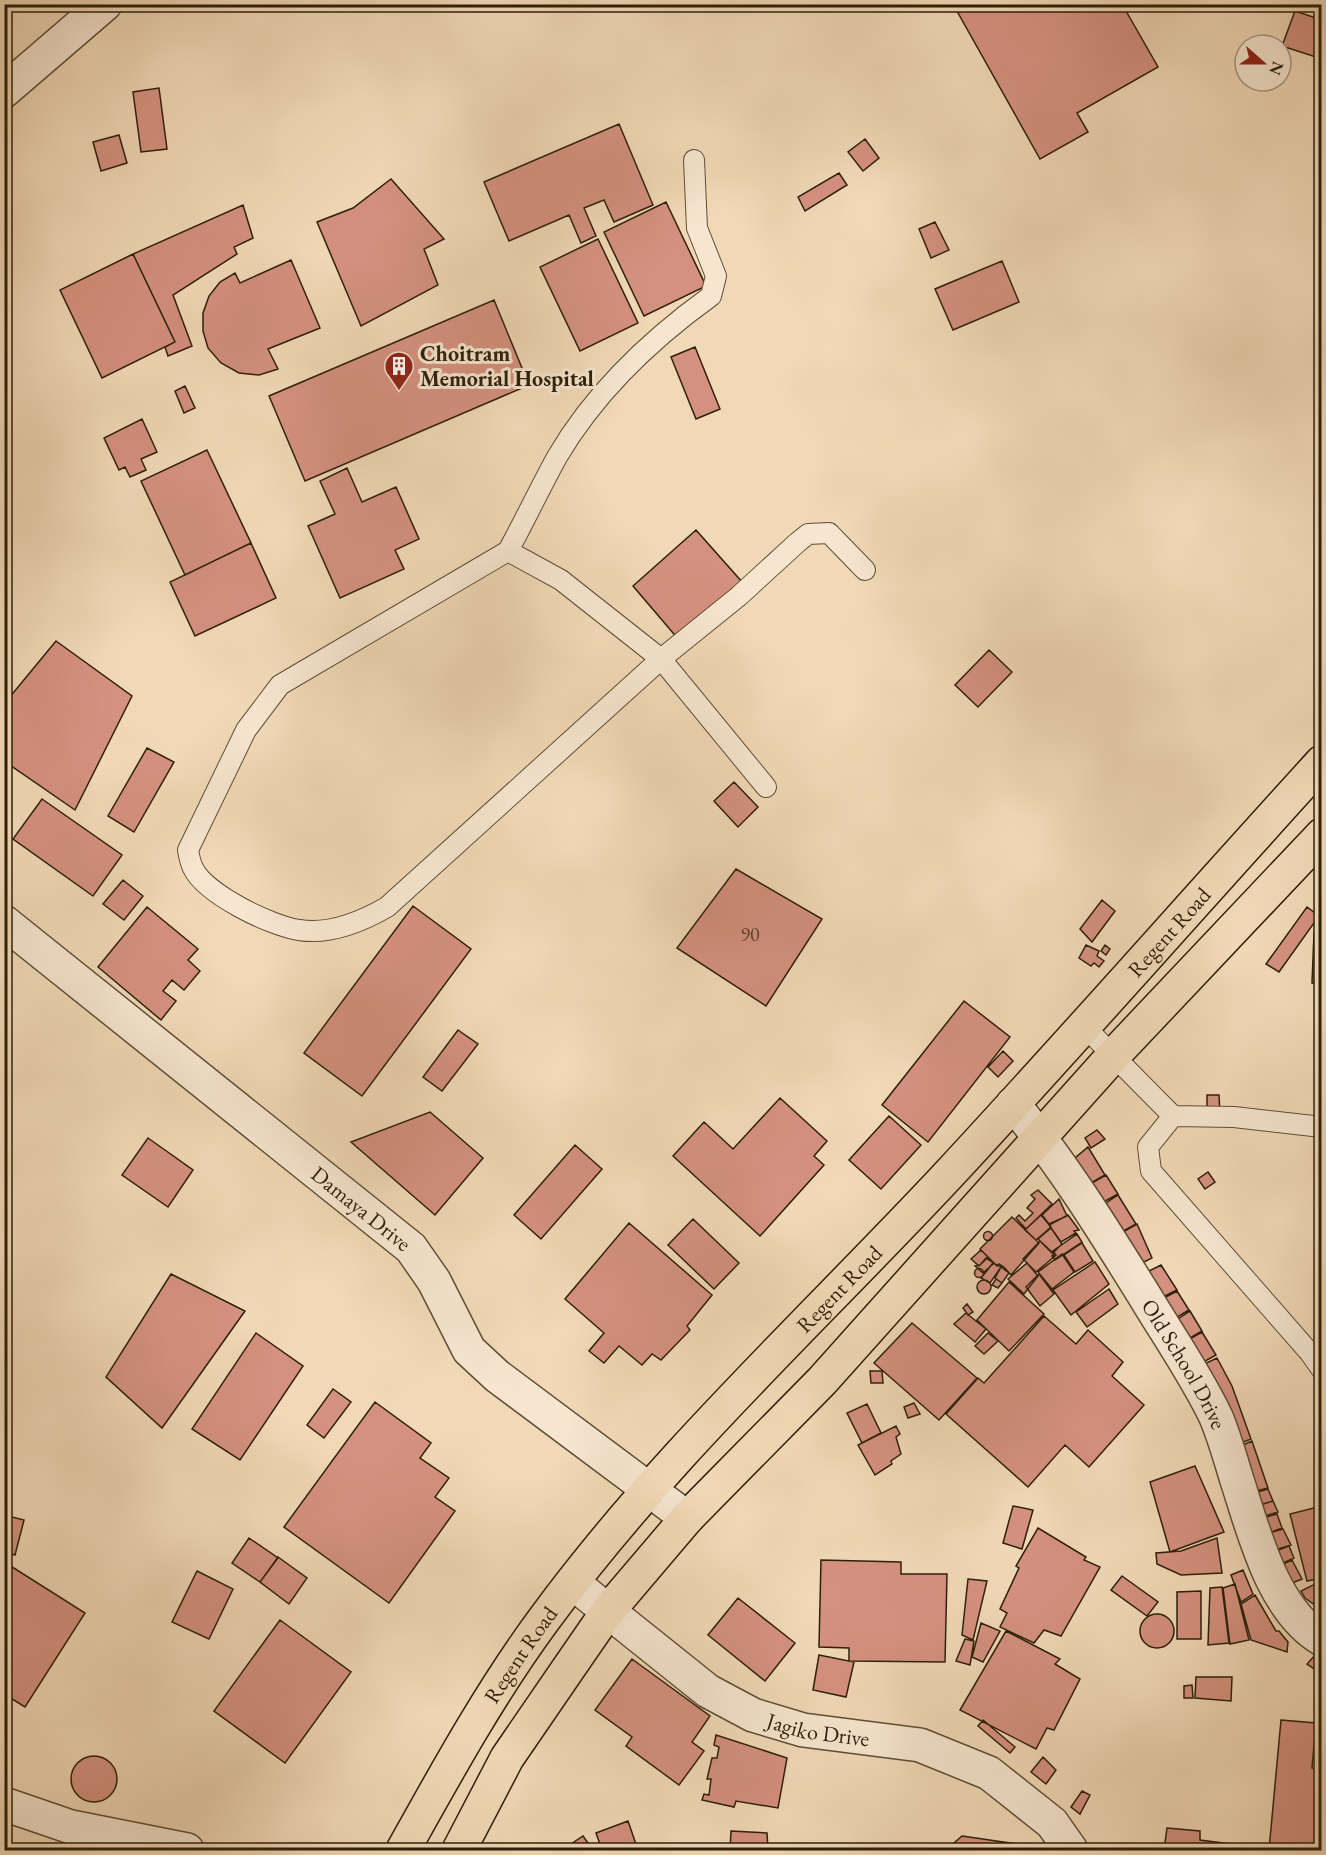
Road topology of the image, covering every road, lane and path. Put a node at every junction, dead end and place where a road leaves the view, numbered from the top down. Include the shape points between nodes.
1 (105, 4) edge
2 (4, 91) edge
3 (694, 160) dead end
4 (508, 551) junction
5 (865, 570) dead end
6 (661, 659) junction
7 (1322, 762) edge
8 (766, 787) dead end
9 (1322, 835) edge
10 (4, 922) edge
11 (1083, 1025) junction
12 (1112, 1057) junction
13 (1013, 1104) junction
14 (1173, 1116) junction
15 (1322, 1127) edge
16 (1040, 1137) junction
17 (1322, 1370) edge
18 (650, 1488) junction
19 (687, 1518) junction
20 (573, 1583) junction
21 (608, 1611) junction
22 (1322, 1639) edge
23 (5, 1805) edge
24 (187, 1851) edge
25 (403, 1851) edge
26 (459, 1851) edge
27 (1071, 1851) edge

1 - 2 street
3 - 4 lane via 697,228 716,276 711,296 673,323 602,394 558,457
4 - 6 lane via 561,580
4 - 6 lane via 280,685 246,730 188,850 194,869 215,892 269,920 299,930 331,929 363,921 416,882
5 - 6 lane via 829,533 808,534
6 - 8 lane
7 - 11 main road, Regent Road
9 - 12 main road, Regent Road
10 - 18 street, Damaya Drive via 411,1248 434,1281 470,1350 497,1376
11 - 12 lane
11 - 13 main road, Regent Road
12 - 14 lane
12 - 16 main road, Regent Road
13 - 16 street, Old School Drive
13 - 18 main road, Regent Road
14 - 15 lane
14 - 17 lane via 1148,1147 1151,1171
16 - 19 main road, Regent Road via 822,1381
16 - 22 street, Old School Drive via 1112,1244 1206,1399 1216,1418 1255,1541 1304,1628
18 - 19 street, Damaya Drive
18 - 20 main road, Regent Road
19 - 21 main road, Regent Road
20 - 21 street, Jagiko Drive
20 - 25 main road, Regent Road via 469,1730
21 - 26 main road, Regent Road via 507,1758
21 - 27 street, Jagiko Drive via 708,1691 753,1715 803,1730 920,1745 989,1773 1052,1823
23 - 24 street via 71,1827

